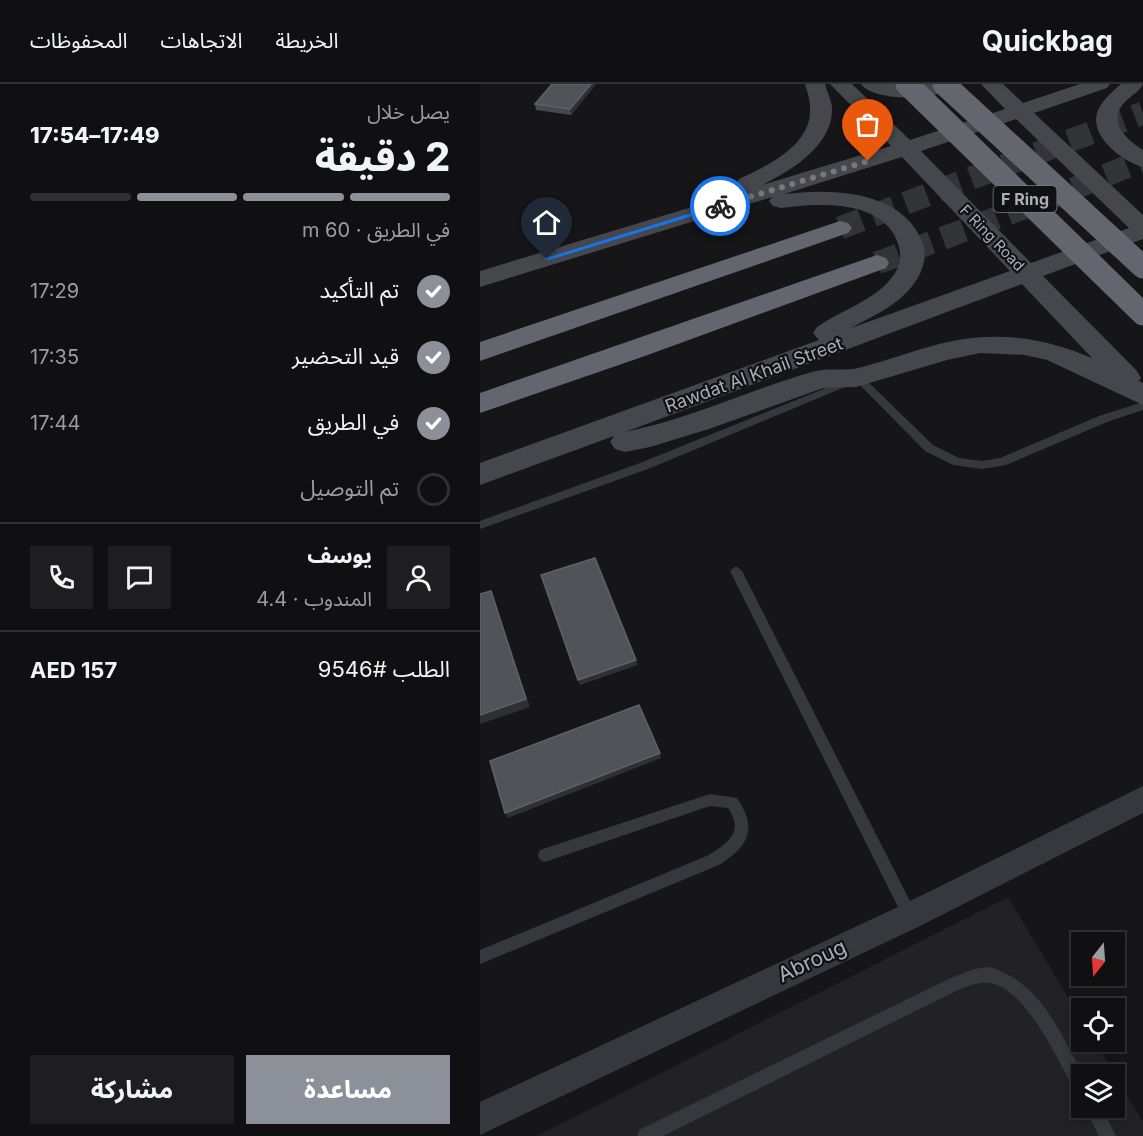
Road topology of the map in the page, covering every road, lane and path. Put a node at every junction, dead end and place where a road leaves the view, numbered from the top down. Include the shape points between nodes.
1 (815, 84) edge
2 (840, 84) edge
3 (871, 84) edge
4 (907, 84) edge
5 (944, 84) edge
6 (991, 84) edge
7 (1100, 84) edge
8 (1134, 84) edge
9 (1021, 112) junction
10 (906, 149) junction
11 (1143, 160) edge
12 (655, 225) junction
13 (840, 228) tunnel mouth
14 (1143, 229) edge
15 (877, 263) tunnel mouth
16 (1143, 267) edge
17 (1027, 274) junction
18 (480, 279) edge
19 (1143, 314) edge
20 (480, 352) edge
21 (796, 358) junction
22 (858, 378) junction
23 (1143, 395) edge
24 (480, 403) edge
25 (1143, 406) edge
26 (528, 459) junction
27 (480, 474) edge
28 (480, 525) edge
29 (736, 571) dead end
30 (1143, 799) edge
31 (544, 855) dead end
32 (910, 916) junction
33 (480, 957) edge
34 (1071, 1069) edge
35 (1098, 1118) edge
36 (480, 1119) edge
37 (645, 1136) edge
38 (1108, 1136) edge

1 - 12 street via 821,109 818,125 801,150 749,183 690,205
2 - 10 street, F Ring Road
3 - 5 street via 915,93
4 - 19 highway, F Ring, bridge
5 - 16 highway, F Ring, bridge
6 - 9 street
7 - 9 street
8 - 11 street via 1116,99 1107,123 1112,136
9 - 10 street
9 - 14 street
10 - 12 street
10 - 17 street, F Ring Road
12 - 18 street
12 - 21 street via 713,218 775,202 819,198 870,206 901,226 910,238 913,253 902,282
13 - 20 highway
14 - 17 street, Rawdat Al Khail Street
15 - 24 highway
17 - 21 street, Rawdat Al Khail Street
17 - 23 street, F Ring Road
21 - 26 street, Rawdat Al Khail Street
22 - 23 street via 969,344 994,344 1043,350 1072,359
22 - 25 lane via 928,448 957,462 982,465 1002,462
22 - 26 street via 821,378 634,441
22 - 28 lane via 644,466
26 - 27 street, Rawdat Al Khail Street
29 - 32 lane
30 - 32 street, Abroug
31 - 33 lane via 710,800 732,802 744,825 736,845 714,860
32 - 36 street, Abroug
34 - 37 lane via 1034,1004 1008,980 988,975 958,982
35 - 38 lane

